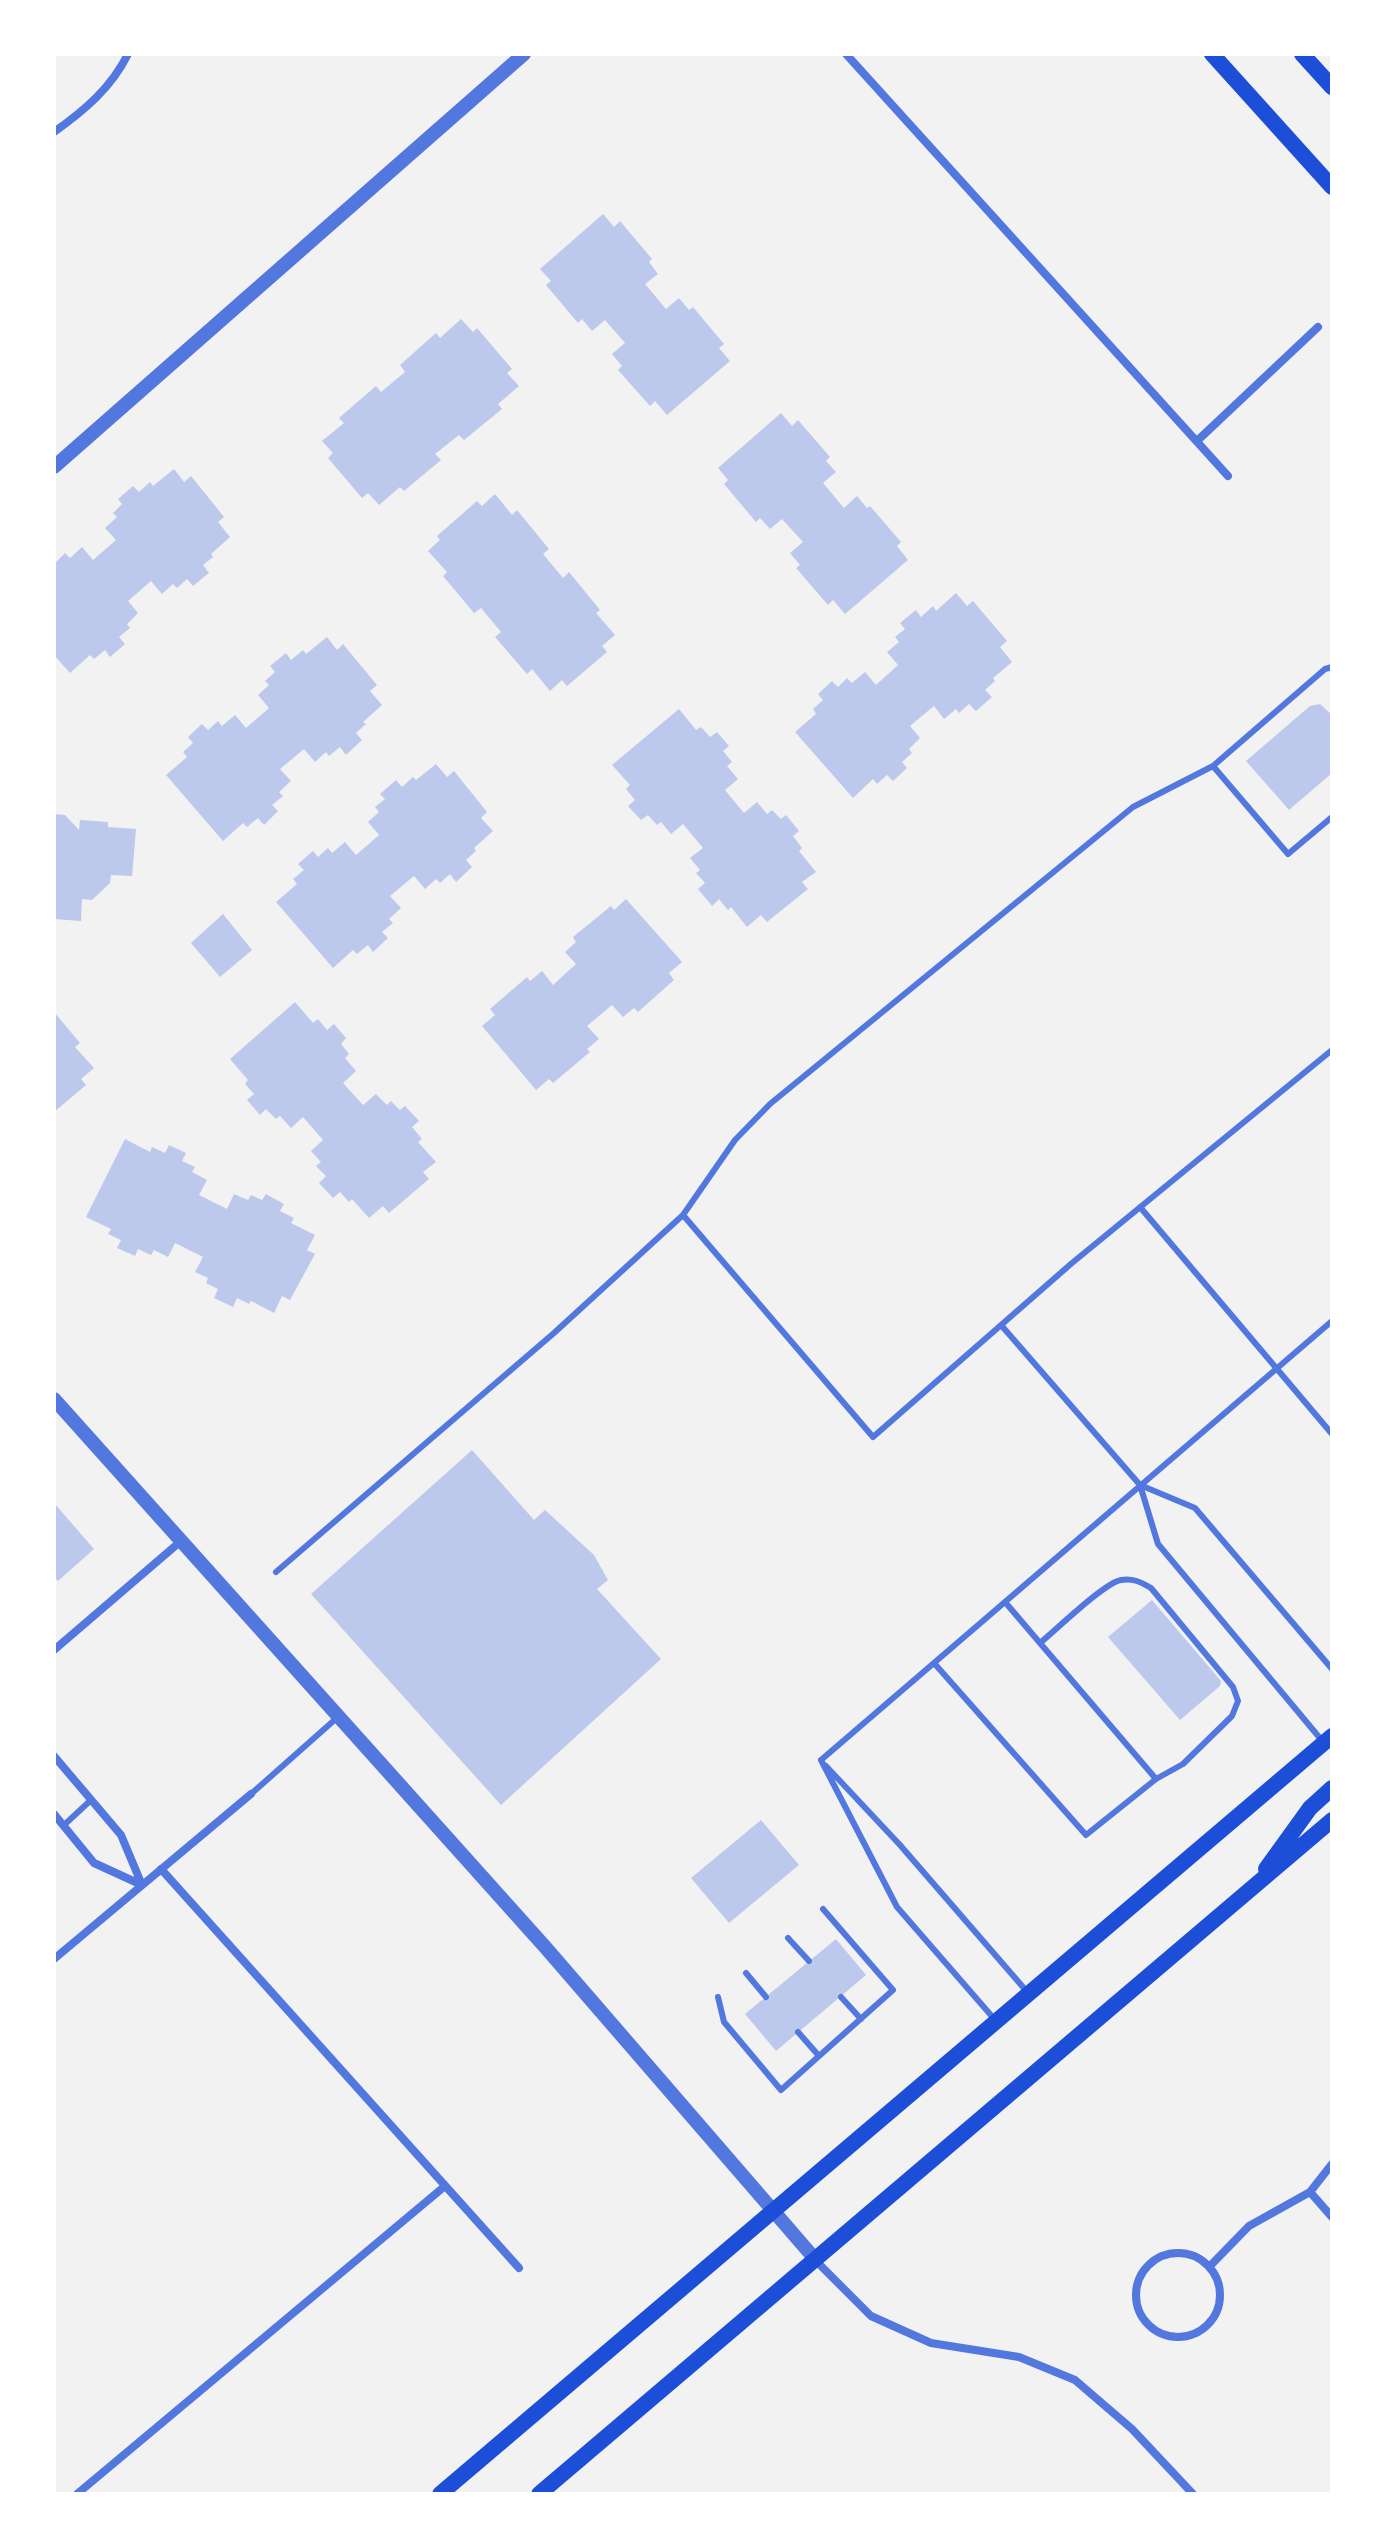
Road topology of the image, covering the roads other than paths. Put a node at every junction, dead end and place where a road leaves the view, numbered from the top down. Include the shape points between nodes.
1 (128, 54) edge
2 (524, 54) edge
3 (861, 54) edge
4 (1212, 54) edge
5 (1302, 54) edge
6 (850, 58) edge
7 (1332, 87) edge
8 (54, 132) edge
9 (1332, 187) edge
10 (1318, 327) dead end
11 (1197, 441) junction
12 (54, 467) edge
13 (1228, 476) dead end
14 (1332, 667) edge
15 (1213, 766) junction
16 (1332, 817) edge
17 (1332, 1050) edge
18 (1140, 1207) junction
19 (683, 1215) junction
20 (1332, 1321) edge
21 (1001, 1325) junction
22 (1276, 1369) junction
23 (54, 1399) edge
24 (1332, 1434) edge
25 (1140, 1485) junction
26 (181, 1541) junction
27 (276, 1572) dead end
28 (1005, 1602) junction
29 (1040, 1643) junction
30 (54, 1650) edge
31 (934, 1663) junction
32 (1332, 1669) edge
33 (339, 1716) junction
34 (1328, 1739) edge
35 (54, 1756) edge
36 (821, 1760) junction
37 (1156, 1779) junction
38 (1332, 1788) edge
39 (251, 1794) joint
40 (91, 1800) junction
41 (54, 1814) edge
42 (1332, 1820) edge
43 (63, 1826) junction
44 (161, 1869) junction
45 (142, 1885) junction
46 (1251, 1890) junction
47 (823, 1909) dead end
48 (788, 1938) dead end
49 (54, 1959) edge
50 (809, 1961) dead end
51 (746, 1973) dead end
52 (1030, 1995) junction
53 (718, 1997) dead end
54 (766, 1997) dead end
55 (841, 1997) dead end
56 (861, 2019) junction
57 (997, 2022) junction
58 (798, 2032) dead end
59 (819, 2056) junction
60 (1332, 2164) edge
61 (445, 2186) junction
62 (1310, 2192) junction
63 (773, 2212) junction
64 (1332, 2217) edge
65 (815, 2259) junction
66 (1210, 2266) junction
67 (519, 2268) dead end
68 (77, 2494) edge
69 (440, 2494) edge
70 (539, 2494) edge
71 (1193, 2494) edge

1 - 8 street via 98,98
2 - 12 street
3 - 6 street
4 - 9 main road
5 - 7 main road
6 - 11 street
10 - 11 street
11 - 13 street
14 - 15 lane
15 - 16 lane via 1288,854
15 - 19 lane via 1133,807 770,1104 735,1140
17 - 18 lane
18 - 21 lane
18 - 22 lane
19 - 21 lane via 873,1437
19 - 27 lane
20 - 22 lane
21 - 25 lane
22 - 24 lane
22 - 25 lane
23 - 26 street
25 - 28 lane
25 - 32 lane via 1195,1508
25 - 34 lane via 1158,1544
26 - 30 street
26 - 33 street
28 - 29 lane
28 - 31 lane
29 - 37 lane
29 - 37 lane via 1119,1580 1138,1580 1151,1588 1233,1687 1238,1701 1232,1716 1183,1764
31 - 36 lane
31 - 37 lane via 1086,1835
33 - 39 lane
33 - 63 street
34 - 52 main road
35 - 40 street
36 - 52 lane
36 - 57 lane via 897,1907
38 - 46 main road via 1310,1808
39 - 44 street
40 - 43 lane
40 - 45 street via 121,1835
41 - 43 street
42 - 46 main road
43 - 45 street via 94,1863
44 - 45 street
44 - 61 street
45 - 49 street
46 - 65 main road
47 - 56 lane via 893,1990
48 - 50 lane
51 - 54 lane
52 - 57 main road
53 - 59 lane via 724,2022 781,2090
55 - 56 lane
56 - 59 lane
57 - 63 main road
58 - 59 lane
60 - 62 street
61 - 67 street
61 - 68 street
62 - 64 street
62 - 66 street via 1249,2226
63 - 65 street
63 - 69 main road
65 - 70 main road
65 - 71 street via 871,2316 931,2343 1019,2357 1075,2380 1132,2429
66 - 66 street via 1186,2253 1172,2253 1147,2266 1136,2290 1142,2317 1151,2328 1177,2338 1204,2330 1220,2306 1218,2278

